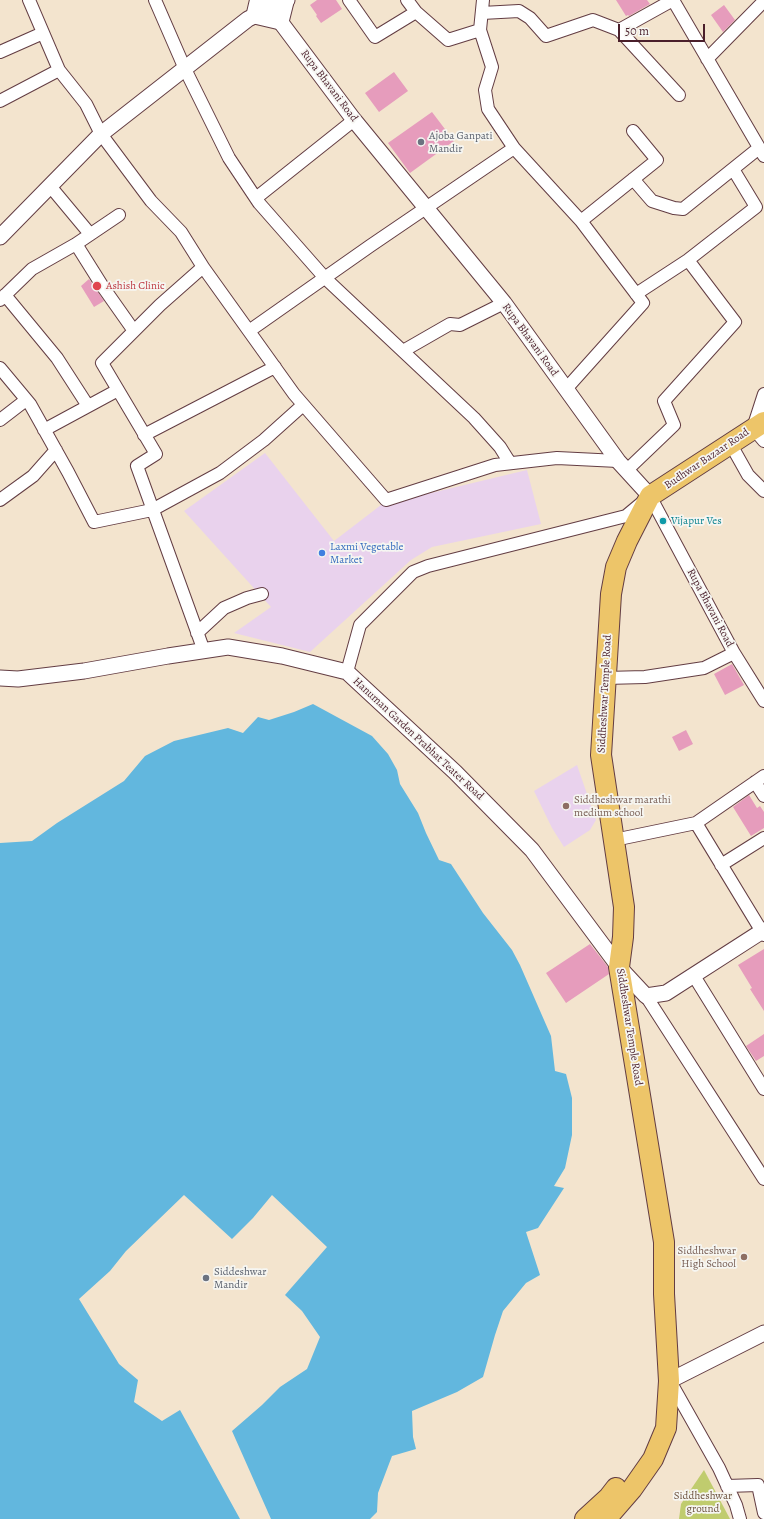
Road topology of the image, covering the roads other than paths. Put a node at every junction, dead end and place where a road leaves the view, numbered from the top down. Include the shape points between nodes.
1 (29, 0) edge
2 (154, 0) edge
3 (256, 0) edge
4 (288, 0) edge
5 (349, 0) edge
6 (407, 0) edge
7 (483, 0) edge
8 (673, 0) edge
9 (764, 1) edge
10 (267, 4) edge
11 (416, 12) junction
12 (482, 13) junction
13 (252, 17) junction
14 (282, 24) junction
15 (480, 30) junction
16 (619, 30) junction
17 (43, 33) junction
18 (0, 52) edge
19 (707, 59) junction
20 (59, 70) junction
21 (185, 70) junction
22 (679, 94) dead end
23 (0, 101) edge
24 (354, 120) junction
25 (633, 131) dead end
26 (101, 134) junction
27 (514, 148) junction
28 (762, 152) edge
29 (733, 169) junction
30 (633, 179) junction
31 (50, 186) junction
32 (256, 198) junction
33 (426, 208) junction
34 (119, 215) dead end
35 (580, 221) junction
36 (90, 234) junction
37 (0, 237) edge
38 (76, 244) junction
39 (688, 260) junction
40 (203, 267) junction
41 (325, 278) junction
42 (636, 294) junction
43 (2, 298) edge
44 (504, 303) junction
45 (134, 330) junction
46 (249, 331) junction
47 (403, 350) junction
48 (275, 367) junction
49 (0, 368) edge
50 (566, 389) junction
51 (118, 390) junction
52 (764, 394) edge
53 (26, 400) junction
54 (303, 405) junction
55 (88, 406) junction
56 (0, 420) edge
57 (44, 430) junction
58 (760, 430) edge
59 (144, 435) junction
60 (730, 443) junction
61 (56, 450) junction
62 (510, 463) junction
63 (623, 466) junction
64 (764, 491) edge
65 (650, 496) junction
66 (0, 500) edge
67 (152, 510) junction
68 (262, 594) dead end
69 (197, 633) junction
70 (204, 650) junction
71 (734, 653) junction
72 (347, 672) junction
73 (0, 678) edge
74 (606, 678) junction
75 (761, 688) edge
76 (764, 701) edge
77 (760, 779) edge
78 (764, 796) edge
79 (696, 823) junction
80 (764, 838) edge
81 (614, 840) junction
82 (721, 865) junction
83 (763, 932) edge
84 (619, 967) junction
85 (694, 976) junction
86 (646, 996) junction
87 (764, 1089) edge
88 (764, 1180) edge
89 (764, 1333) edge
90 (669, 1380) junction
91 (666, 1425) junction
92 (727, 1486) junction
93 (764, 1513) edge
94 (585, 1519) edge
95 (606, 1519) edge
96 (740, 1519) edge

1 - 17 street
2 - 21 street
3 - 13 street
4 - 10 street
4 - 14 street
5 - 11 street via 375,37
6 - 11 street
7 - 12 street
8 - 16 street
8 - 19 street
9 - 19 street
10 - 13 street
10 - 14 street, Rupa Bhavani Road
11 - 15 street via 448,40
12 - 15 street
12 - 16 street via 519,11 530,18 546,36 593,20
13 - 14 street
13 - 21 street
14 - 24 street, Rupa Bhavani Road
15 - 27 street via 492,67 485,90 488,109
16 - 22 street
17 - 18 street
17 - 20 street
19 - 28 street
20 - 23 street
20 - 26 street via 86,104
21 - 26 street
21 - 32 street via 229,158
24 - 32 street
24 - 33 street, Rupa Bhavani Road
25 - 30 street via 657,160
26 - 31 street
26 - 40 street via 151,201 181,232
27 - 33 street
27 - 35 street
28 - 29 street
29 - 30 street via 683,209 652,201
29 - 39 street via 756,208
30 - 35 street
31 - 36 street
31 - 37 street
32 - 41 street
33 - 41 street
33 - 44 street, Rupa Bhavani Road
34 - 36 street
35 - 42 street
36 - 38 street
38 - 43 street via 32,270
38 - 45 street
39 - 42 street
39 - 63 street via 735,322 664,401 674,425
40 - 45 street
40 - 46 street
41 - 46 street
41 - 47 street
42 - 50 street via 643,303
43 - 55 street via 57,358
44 - 47 street via 460,325 450,324
44 - 50 street, Rupa Bhavani Road
45 - 51 street via 102,363
46 - 48 street
47 - 62 street via 474,418 500,447
48 - 54 street
48 - 59 street
49 - 53 street
50 - 63 street, Rupa Bhavani Road
51 - 55 street
51 - 59 street
52 - 58 street
53 - 56 street
53 - 57 street
54 - 62 street via 386,500 496,465
54 - 67 street via 264,440 220,473
55 - 57 street
57 - 61 street
58 - 60 highway, Budhwar Bazaar Road
59 - 67 street via 156,454 137,466
60 - 64 street via 748,474
60 - 65 highway, Budhwar Bazaar Road
61 - 66 street via 33,476
61 - 67 street via 94,522
62 - 63 street via 558,458
63 - 65 street, Rupa Bhavani Road
65 - 71 street, Rupa Bhavani Road
65 - 72 street via 626,516 413,572 360,625
65 - 74 highway, Siddheshwar Temple Road via 616,567 611,594
67 - 69 street
68 - 69 street via 224,608
69 - 70 street
70 - 72 street, Hanuman Garden Prabhat Teater Road via 228,647 282,656
70 - 73 street, Hanuman Garden Prabhat Teater Road via 84,671 18,679
71 - 74 street via 704,668 645,677
71 - 75 street, Rupa Bhavani Road
72 - 84 street, Hanuman Garden Prabhat Teater Road via 455,772 532,850
74 - 81 highway, Siddheshwar Temple Road via 601,755
75 - 76 street, Rupa Bhavani Road
77 - 78 street
77 - 79 street
79 - 81 street
79 - 82 street
80 - 82 street
81 - 84 highway, Siddheshwar Temple Road via 624,907
82 - 83 street
83 - 85 street
84 - 86 street, Hanuman Garden Prabhat Teater Road
84 - 90 highway, Siddheshwar Temple Road via 664,1242
85 - 86 street via 666,993
85 - 87 street
86 - 88 street
89 - 90 street
90 - 91 highway, Siddheshwar Temple Road
90 - 92 street
91 - 94 highway via 609,1497
91 - 95 highway, Siddheshwar Temple Road via 653,1459
92 - 93 street via 758,1485
92 - 96 street

